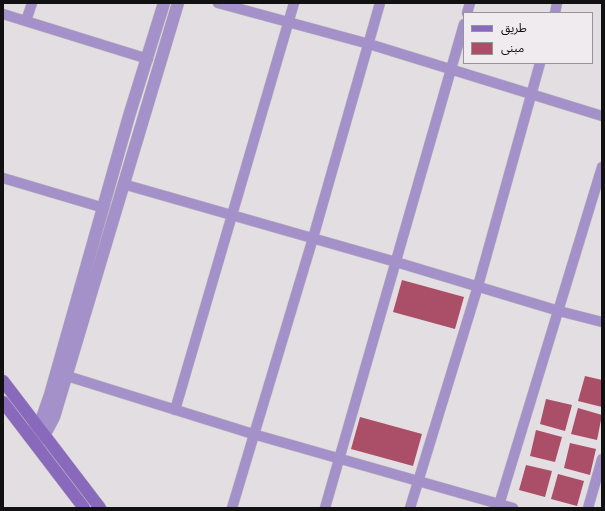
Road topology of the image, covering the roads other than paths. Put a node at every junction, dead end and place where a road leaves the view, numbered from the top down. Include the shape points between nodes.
1 (32, 3) edge
2 (164, 3) edge
3 (178, 3) edge
4 (218, 3) edge
5 (294, 3) edge
6 (380, 3) edge
7 (3, 14) edge
8 (26, 21) junction
9 (289, 22) junction
10 (463, 28) edge
11 (369, 44) junction
12 (148, 59) junction
13 (540, 64) edge
14 (451, 70) junction
15 (531, 93) junction
16 (602, 116) edge
17 (602, 167) edge
18 (3, 178) edge
19 (123, 184) junction
20 (104, 208) junction
21 (233, 215) junction
22 (313, 238) junction
23 (396, 262) junction
24 (478, 286) junction
25 (559, 312) junction
26 (602, 322) edge
27 (67, 376) junction
28 (3, 381) edge
29 (3, 402) edge
30 (175, 410) junction
31 (40, 432) junction
32 (253, 434) junction
33 (31, 440) junction
34 (339, 459) junction
35 (602, 459) edge
36 (418, 481) junction
37 (498, 506) edge
38 (84, 508) edge
39 (100, 508) edge
40 (232, 508) edge
41 (325, 508) edge
42 (410, 508) edge
43 (513, 508) edge
44 (588, 508) edge

1 - 8 street
2 - 12 street
3 - 19 street
4 - 9 street
5 - 9 street
6 - 11 street
7 - 8 street
8 - 12 street
9 - 11 street
9 - 21 street
10 - 14 street
11 - 14 street
11 - 22 street
12 - 20 street via 129,116
13 - 15 street
14 - 15 street
14 - 23 street
15 - 16 street
15 - 24 street
17 - 25 street
18 - 20 street
19 - 21 street
19 - 27 street
20 - 31 street via 41,421
21 - 22 street
21 - 30 street
22 - 23 street
22 - 32 street
23 - 24 street
23 - 34 street
24 - 25 street
24 - 36 street
25 - 26 street
25 - 37 street
27 - 30 street
27 - 31 street via 54,417
28 - 31 main road
29 - 33 main road
30 - 32 street
31 - 33 street
31 - 39 main road
32 - 34 street
32 - 40 street
33 - 38 main road
34 - 36 street
34 - 41 street
35 - 44 street
36 - 37 street
36 - 42 street
37 - 43 street

